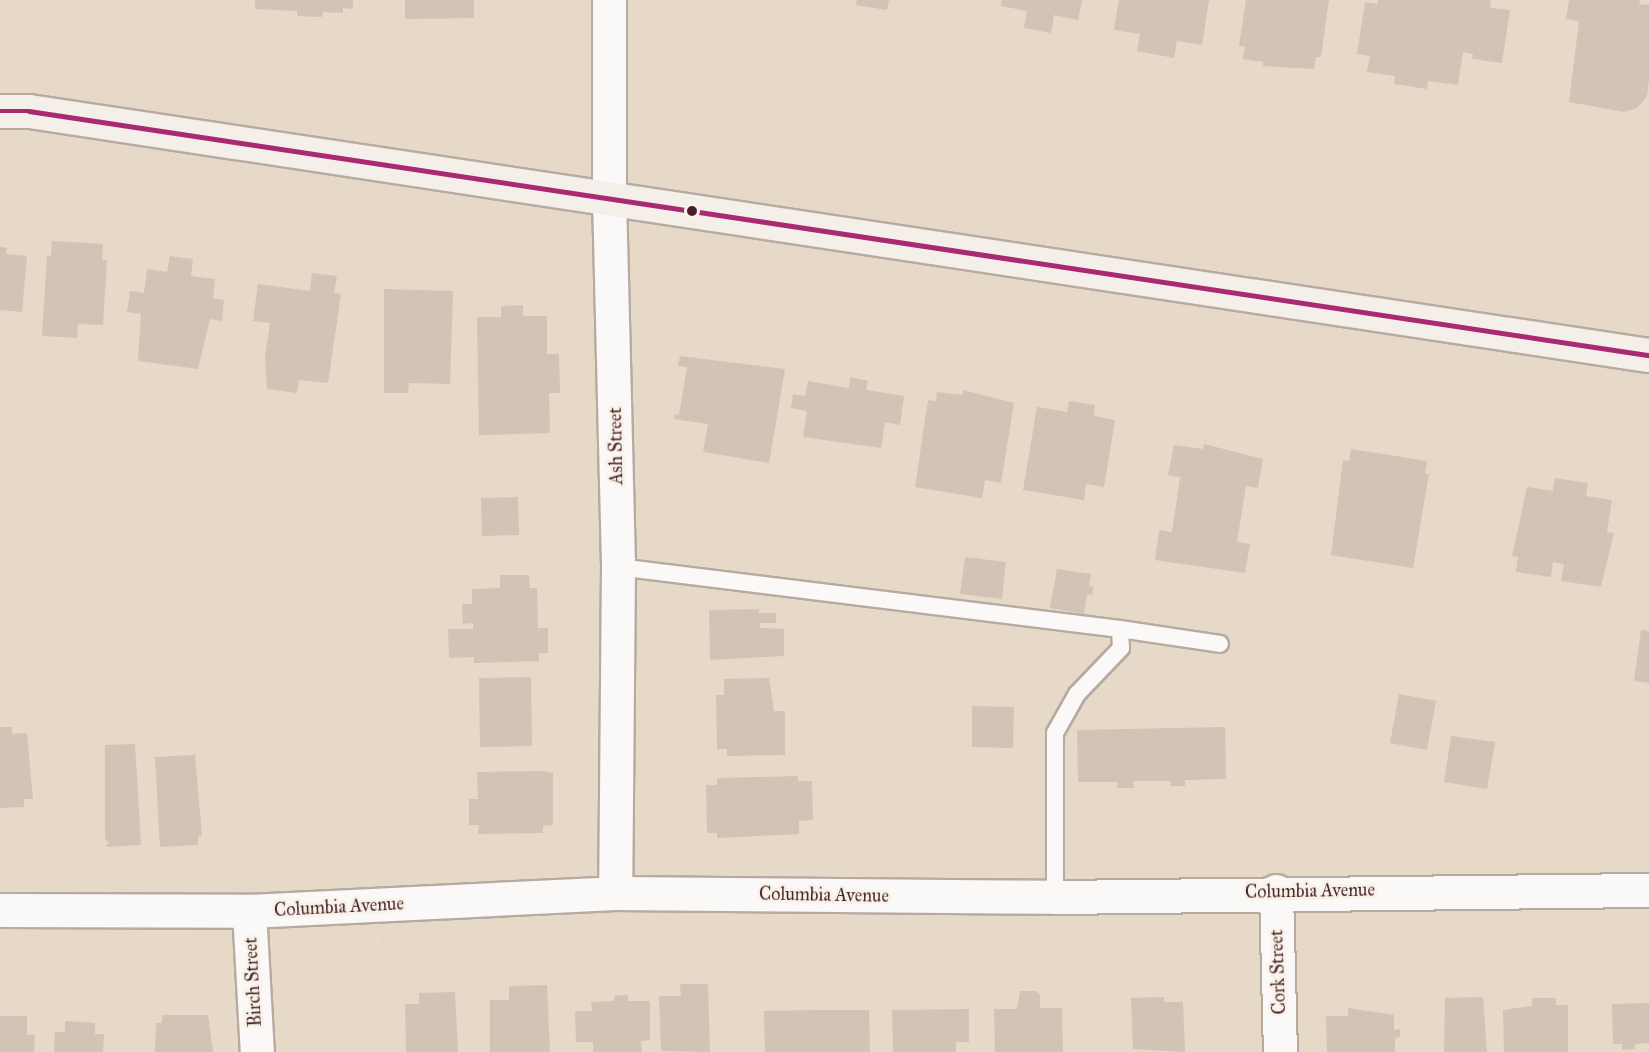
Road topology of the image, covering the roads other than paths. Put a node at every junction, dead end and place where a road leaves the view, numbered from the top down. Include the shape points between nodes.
1 (609, 0) edge
2 (0, 111) edge
3 (609, 196) junction
4 (1649, 355) edge
5 (618, 567) junction
6 (1120, 629) junction
7 (1220, 644) dead end
8 (1649, 890) edge
9 (1276, 891) junction
10 (615, 892) junction
11 (1055, 897) junction
12 (0, 910) edge
13 (249, 911) junction
14 (257, 1052) edge
15 (1280, 1052) edge

1 - 3 street, Ash Street
2 - 3 main road via 41,112
3 - 4 main road
3 - 5 street, Ash Street
5 - 6 lane
5 - 10 street, Ash Street
6 - 7 lane
6 - 11 lane via 1121,648 1077,694 1055,733
8 - 9 street, Columbia Avenue
9 - 11 street, Columbia Avenue
9 - 15 street, Cork Street
10 - 11 street, Columbia Avenue
10 - 13 street, Columbia Avenue
12 - 13 street, Columbia Avenue
13 - 14 street, Birch Street

